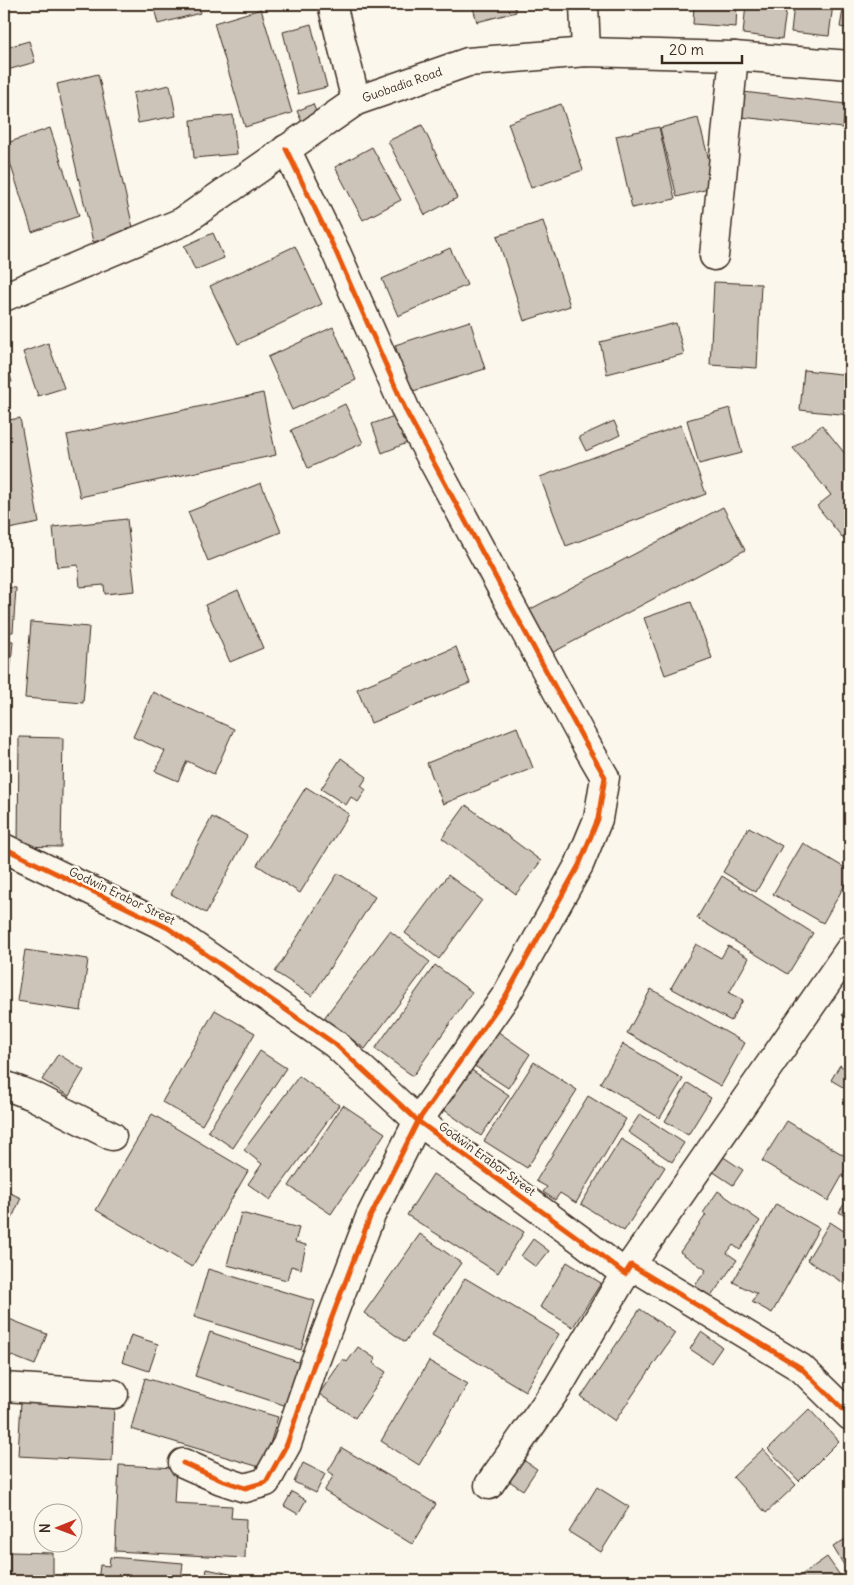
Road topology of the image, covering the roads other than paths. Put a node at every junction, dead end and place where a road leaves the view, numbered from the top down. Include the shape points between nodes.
1 (332, 4) edge
2 (584, 4) edge
3 (586, 52) junction
4 (734, 56) junction
5 (850, 65) edge
6 (356, 101) junction
7 (286, 149) junction
8 (714, 256) dead end
9 (4, 297) edge
10 (4, 848) edge
11 (850, 949) edge
12 (4, 1085) edge
13 (418, 1121) junction
14 (112, 1136) dead end
15 (628, 1270) junction
16 (4, 1387) edge
17 (114, 1394) dead end
18 (846, 1401) edge
19 (184, 1463) dead end
20 (489, 1485) dead end

1 - 6 street
2 - 3 street
3 - 4 street, Guobadia Road
3 - 6 street, Guobadia Road via 468,62
4 - 5 street, Guobadia Road
4 - 8 street
6 - 7 street, Guobadia Road
7 - 9 street, Guobadia Road via 182,222
7 - 13 street via 336,252 407,413 604,777 598,819 580,865 505,997
10 - 13 street, Godwin Erabor Street via 168,928 335,1044
11 - 15 street
12 - 14 street
13 - 15 street, Godwin Erabor Street via 581,1240
13 - 19 street via 370,1217 287,1444 266,1482 245,1488
15 - 18 street, Godwin Erabor Street via 802,1368
15 - 20 street via 558,1387
16 - 17 street

